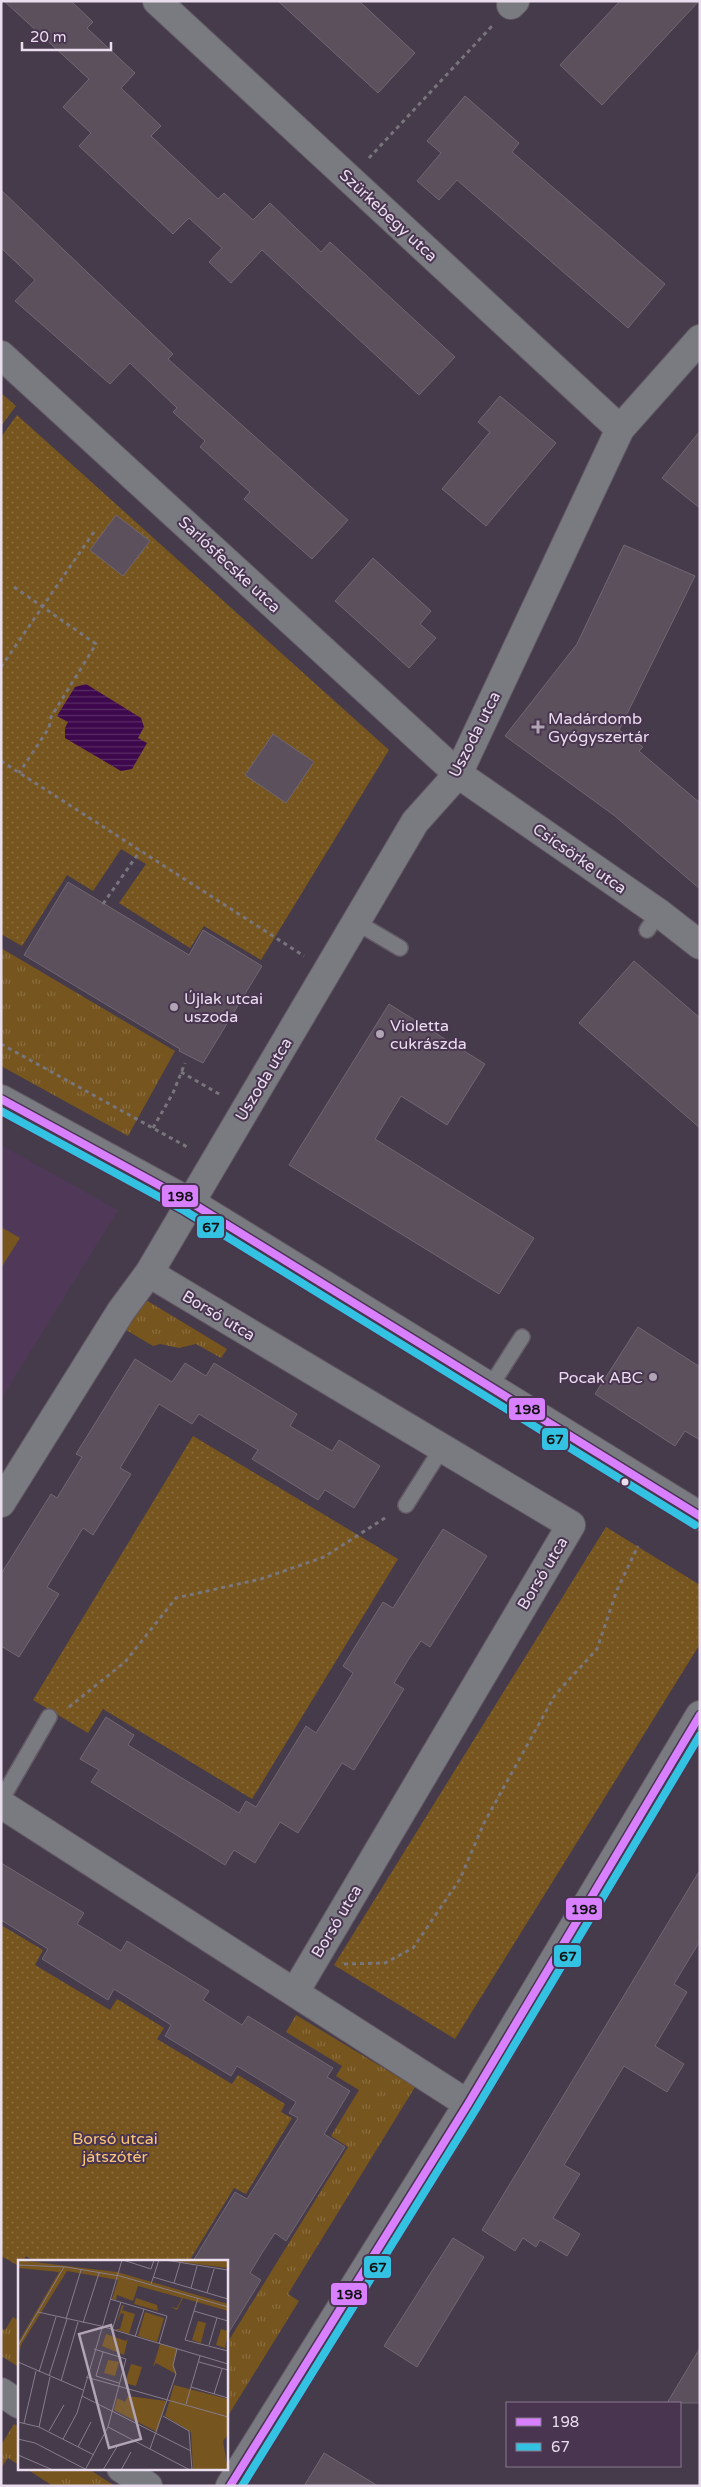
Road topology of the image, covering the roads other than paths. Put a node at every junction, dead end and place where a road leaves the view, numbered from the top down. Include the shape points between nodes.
1 (157, 1) edge
2 (700, 339) edge
3 (1, 354) edge
4 (620, 429) junction
5 (458, 774) junction
6 (356, 922) junction
7 (700, 945) edge
8 (400, 948) dead end
9 (1, 1099) edge
10 (190, 1202) junction
11 (149, 1273) junction
12 (522, 1337) dead end
13 (490, 1387) junction
14 (442, 1448) junction
15 (1, 1503) edge
16 (406, 1505) road end
17 (700, 1516) edge
18 (700, 1715) edge
19 (49, 1717) road end
20 (1, 1800) edge
21 (1, 1804) edge
22 (295, 1992) junction
23 (468, 2104) junction
24 (1, 2392) edge
25 (18, 2403) edge
26 (124, 2470) edge
27 (148, 2486) edge
28 (230, 2486) edge

1 - 4 street, Szürkebegy utca
2 - 4 street, Uszoda utca
3 - 5 street, Sarlósfecske utca
4 - 5 street, Uszoda utca
5 - 6 street, Uszoda utca via 415,822
5 - 7 street, Csicsörke utca via 653,922
6 - 8 lane
6 - 10 street, Uszoda utca
9 - 10 street
10 - 11 street
10 - 13 street
11 - 14 street, Borsó utca
11 - 15 street
12 - 13 lane
13 - 17 street
14 - 16 lane
14 - 22 street, Borsó utca via 571,1525
18 - 23 street
19 - 20 lane
21 - 22 street
22 - 23 street
23 - 28 street
24 - 25 street
26 - 27 street

